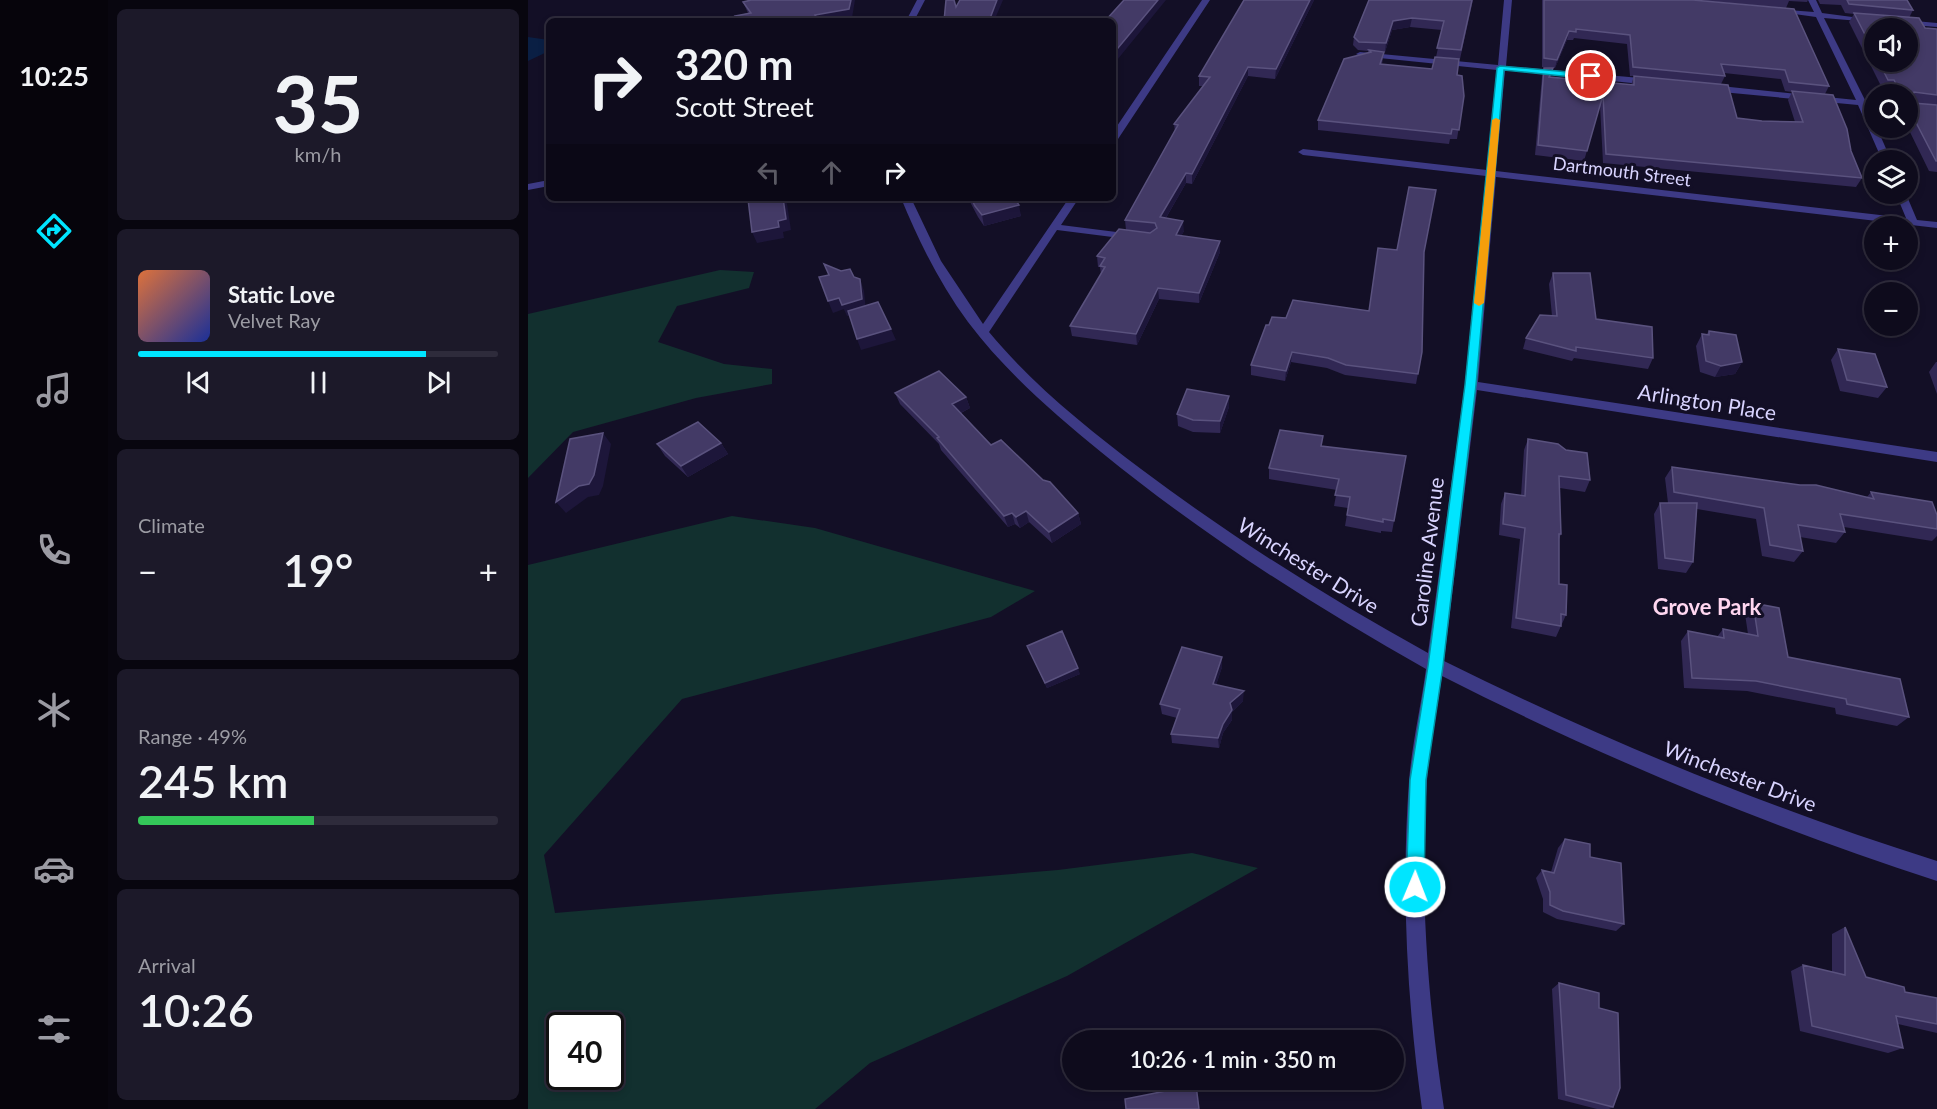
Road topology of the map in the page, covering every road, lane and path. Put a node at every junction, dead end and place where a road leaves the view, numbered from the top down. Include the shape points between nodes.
1 (921, 0) edge
2 (1206, 0) edge
3 (1508, 0) edge
4 (1812, 0) edge
5 (1772, 11) edge
6 (1820, 15) junction
7 (912, 18) edge
8 (1864, 19) edge
9 (1918, 23) edge
10 (1937, 25) edge
11 (1360, 54) edge
12 (1500, 68) junction
13 (1664, 84) edge
14 (1699, 87) edge
15 (1862, 103) junction
16 (1116, 135) edge
17 (1883, 150) edge
18 (1303, 152) dead end
19 (1491, 174) junction
20 (546, 184) edge
21 (528, 187) edge
22 (907, 201) edge
23 (1072, 201) edge
24 (1864, 216) edge
25 (1918, 223) edge
26 (1937, 225) edge
27 (1056, 227) junction
28 (1150, 238) edge
29 (983, 332) junction
30 (1471, 385) junction
31 (1937, 457) edge
32 (1435, 666) junction
33 (1937, 871) edge
34 (1433, 1109) edge

1 - 7 street
2 - 16 street
3 - 12 street, Caroline Avenue
4 - 6 street
5 - 6 street
6 - 8 street
6 - 15 street
9 - 10 street
11 - 12 street
12 - 13 street
12 - 19 street, Caroline Avenue
14 - 15 street
15 - 17 street
18 - 19 street, Dartmouth Street
19 - 24 street, Dartmouth Street
19 - 30 street, Caroline Avenue
20 - 21 street
22 - 29 street, Winchester Drive via 920,233
23 - 27 street
25 - 26 street, Dartmouth Street
27 - 28 street
27 - 29 street
29 - 32 street, Winchester Drive via 1028,380 1084,430 1180,507 1321,602
30 - 31 street, Arlington Place
30 - 32 street, Caroline Avenue
32 - 33 street, Winchester Drive via 1557,725 1697,785
32 - 34 street, Caroline Avenue via 1418,780 1414,909 1423,1039

